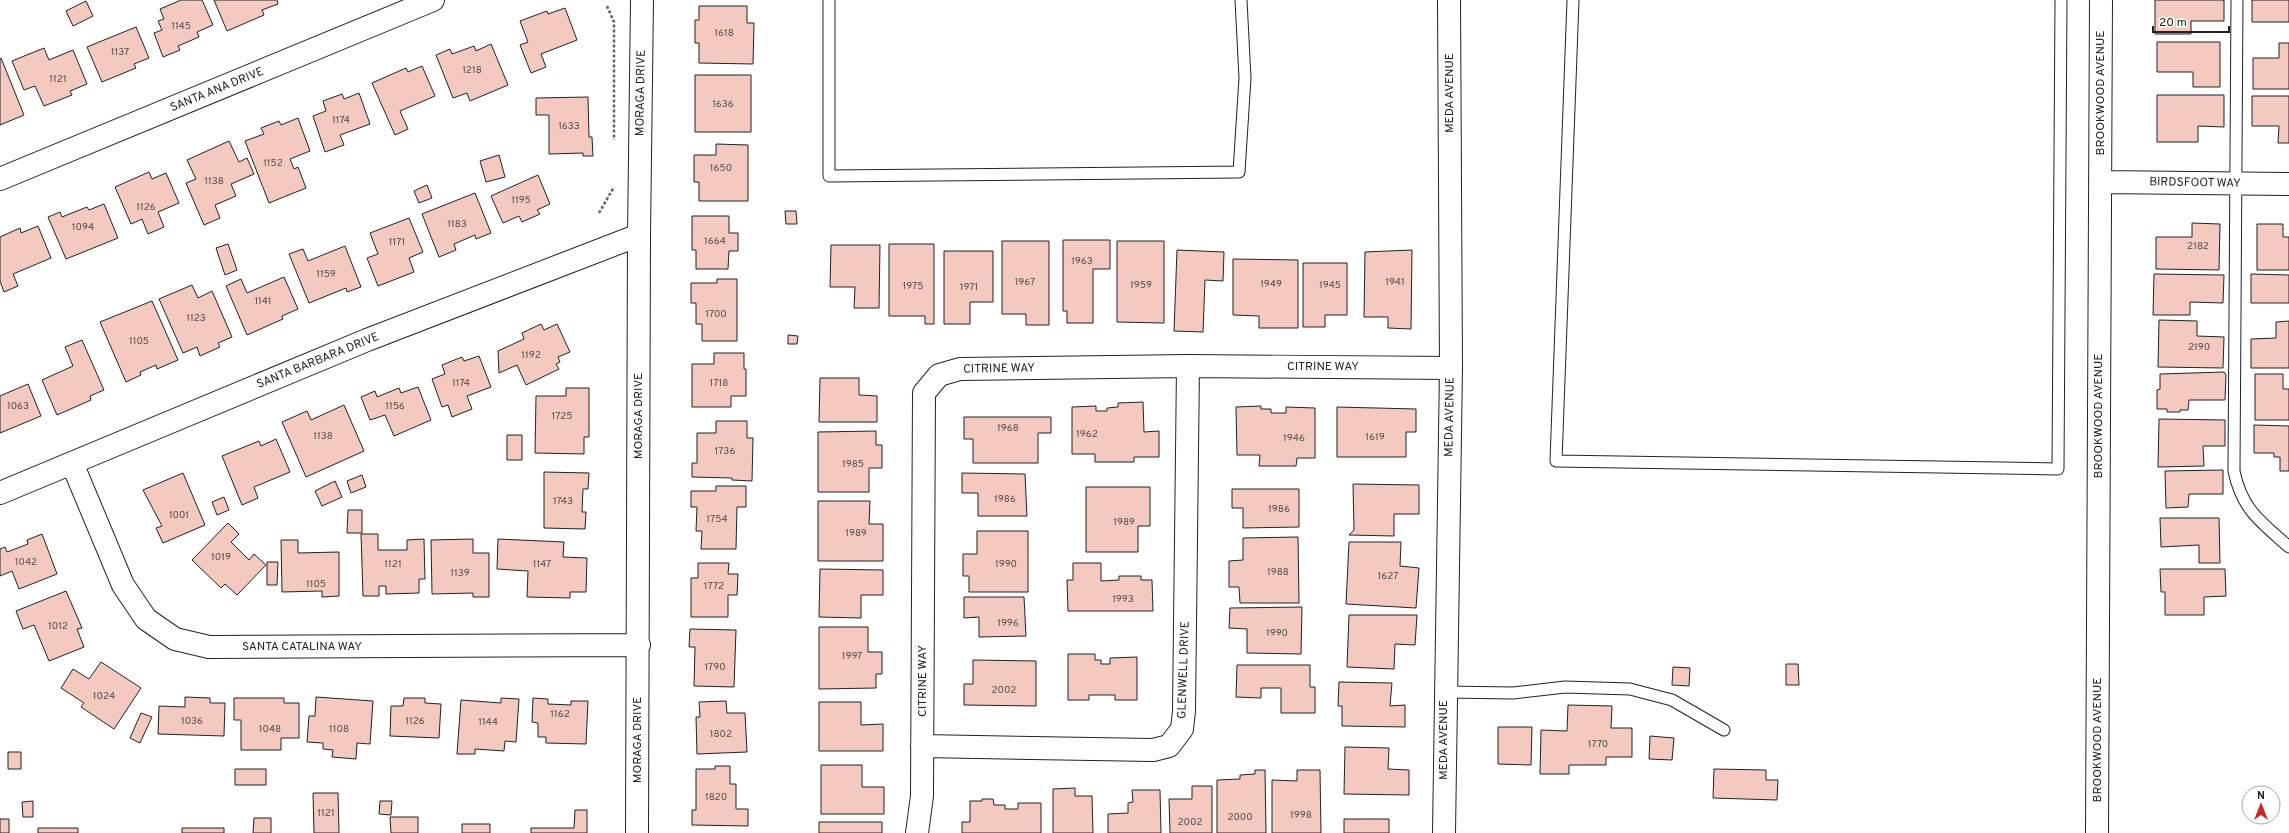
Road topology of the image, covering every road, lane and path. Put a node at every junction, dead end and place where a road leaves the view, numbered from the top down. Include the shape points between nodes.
1 (433, 0) edge
2 (642, 0) edge
3 (829, 0) edge
4 (1241, 0) edge
5 (1449, 0) edge
6 (1573, 0) edge
7 (2061, 0) edge
8 (2101, 0) edge
9 (2237, 0) edge
10 (607, 6) dead end
11 (614, 148) dead end
12 (0, 179) edge
13 (614, 180) dead end
14 (2100, 182) junction
15 (2237, 184) junction
16 (2289, 184) edge
17 (599, 213) dead end
18 (639, 235) junction
19 (1188, 366) junction
20 (1451, 368) junction
21 (72, 463) junction
22 (0, 493) edge
23 (2289, 547) edge
24 (639, 645) junction
25 (1445, 692) junction
26 (1724, 730) dead end
27 (922, 746) junction
28 (637, 833) edge
29 (917, 833) edge
30 (1444, 833) edge
31 (2098, 833) edge

1 - 12 street, SANTA ANA DRIVE
2 - 18 street, MORAGA DRIVE
3 - 4 lane via 829,176 1239,172 1245,78
5 - 20 street, MEDA AVENUE
6 - 7 lane via 1556,461 2058,469
8 - 14 street, BROOKWOOD AVENUE
9 - 15 lane
10 - 11 path via 614,22
13 - 17 path via 614,188
14 - 15 street, BIRDSFOOT WAY
14 - 31 street, BROOKWOOD AVENUE
15 - 16 street, BIRDSFOOT WAY
15 - 23 lane via 2234,471 2238,491 2250,512
18 - 21 street, SANTA BARBARA DRIVE via 367,340
18 - 24 street, MORAGA DRIVE
19 - 20 street, CITRINE WAY
19 - 27 street, CITRINE WAY via 960,369 939,375 924,394
19 - 27 street, GLENWELL DRIVE via 1182,729 1169,746 1153,750
20 - 25 street, MEDA AVENUE
21 - 22 street, SANTA BARBARA DRIVE
21 - 24 street, SANTA CATALINA WAY via 123,585 146,619 174,639 209,647
24 - 28 street, MORAGA DRIVE
25 - 26 lane via 1513,693 1565,687 1630,689 1672,700
25 - 30 street, MEDA AVENUE
27 - 29 street, CITRINE WAY via 922,796

